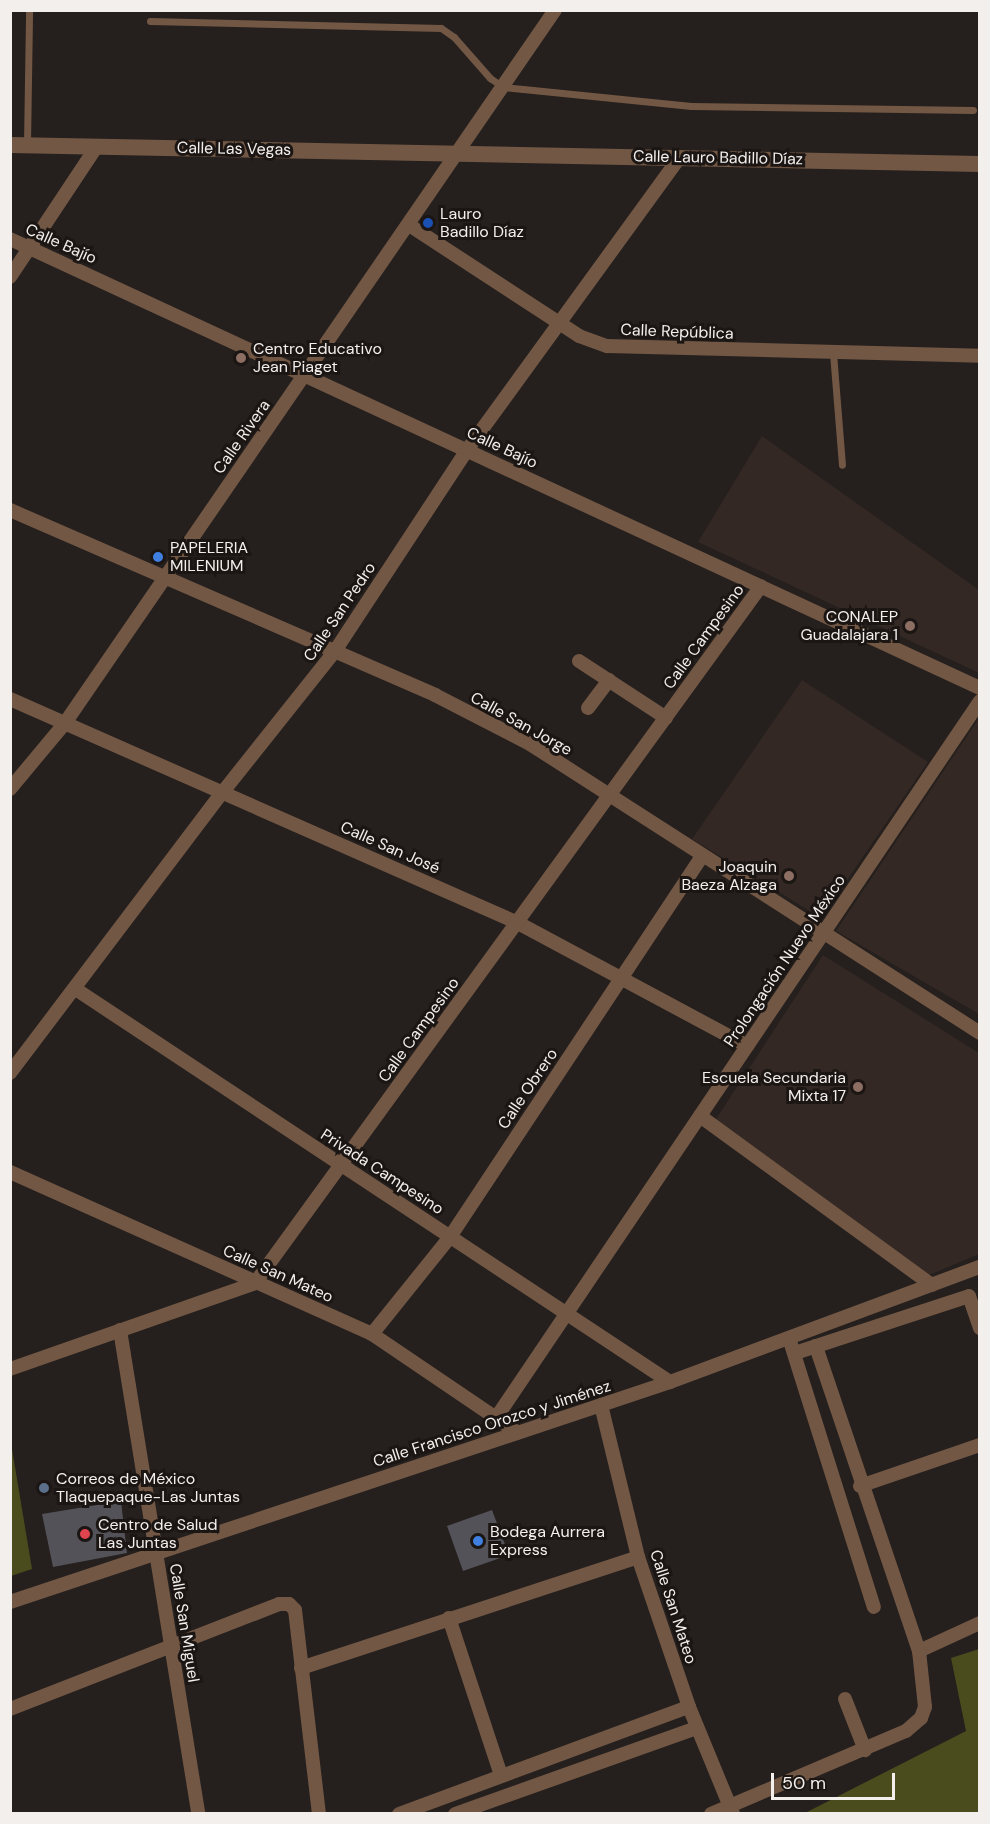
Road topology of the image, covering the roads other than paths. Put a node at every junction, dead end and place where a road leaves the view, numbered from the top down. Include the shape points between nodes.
1 (29, 10) edge
2 (555, 10) edge
3 (150, 21) dead end
4 (503, 87) junction
5 (973, 110) dead end
6 (19, 144) edge
7 (98, 146) junction
8 (457, 154) junction
9 (680, 157) junction
10 (980, 164) edge
11 (409, 225) junction
12 (10, 239) edge
13 (30, 247) junction
14 (10, 277) edge
15 (559, 322) junction
16 (833, 353) junction
17 (980, 356) edge
18 (307, 373) junction
19 (466, 450) junction
20 (842, 465) dead end
21 (10, 510) edge
22 (164, 576) junction
23 (760, 586) junction
24 (335, 651) junction
25 (579, 661) dead end
26 (609, 680) junction
27 (980, 688) edge
28 (10, 699) edge
29 (980, 701) edge
30 (588, 708) dead end
31 (666, 718) junction
32 (65, 723) junction
33 (10, 789) edge
34 (222, 793) junction
35 (609, 796) junction
36 (702, 856) junction
37 (518, 923) junction
38 (823, 934) junction
39 (620, 980) junction
40 (77, 990) junction
41 (980, 1033) edge
42 (747, 1046) junction
43 (10, 1073) edge
44 (700, 1116) junction
45 (341, 1165) junction
46 (10, 1172) edge
47 (450, 1237) junction
48 (980, 1267) edge
49 (255, 1283) junction
50 (932, 1285) junction
51 (566, 1314) junction
52 (980, 1328) edge
53 (120, 1330) junction
54 (372, 1334) junction
55 (789, 1338) junction
56 (816, 1346) junction
57 (795, 1353) junction
58 (10, 1369) edge
59 (670, 1382) junction
60 (601, 1405) junction
61 (496, 1418) junction
62 (518, 1433) junction
63 (980, 1444) edge
64 (860, 1486) junction
65 (156, 1554) junction
66 (638, 1557) junction
67 (10, 1602) edge
68 (874, 1607) dead end
69 (449, 1618) junction
70 (980, 1623) edge
71 (171, 1648) junction
72 (919, 1652) junction
73 (302, 1668) junction
74 (845, 1699) dead end
75 (689, 1707) junction
76 (10, 1709) edge
77 (696, 1728) junction
78 (865, 1749) junction
79 (501, 1775) junction
80 (732, 1809) edge
81 (470, 1811) edge
82 (198, 1814) edge
83 (320, 1814) edge
84 (399, 1814) edge
85 (455, 1814) edge
86 (711, 1814) edge

1 - 6 lane
2 - 4 street, Calle Rivera
3 - 4 lane via 441,28
4 - 5 lane via 691,106
4 - 8 street, Calle Rivera
6 - 7 street, Calle Las Vegas
7 - 8 street, Calle Las Vegas
7 - 13 street
8 - 9 street, Calle Lauro Badillo Díaz
8 - 11 street, Calle Rivera
9 - 10 street, Calle Lauro Badillo Díaz
9 - 15 street, Calle San Pedro
11 - 15 street, Calle República
11 - 18 street, Calle Rivera
12 - 13 street, Calle Bajío
13 - 14 street
13 - 18 street, Calle Bajío
15 - 16 street, Calle República via 579,336 607,346
15 - 19 street, Calle San Pedro
16 - 17 street, Calle República
16 - 20 lane
18 - 19 street, Calle Bajío
18 - 22 street, Calle Rivera
19 - 23 street, Calle Bajío
19 - 24 street, Calle San Pedro
21 - 22 street, Calle San Jorge
22 - 24 street, Calle San Jorge
22 - 32 street, Calle Rivera
23 - 27 street, Calle Bajío
23 - 31 street, Calle Campesino
24 - 34 street, Calle San Pedro
24 - 35 street, Calle San Jorge via 435,695 530,744
25 - 26 street
26 - 30 street
26 - 31 street
28 - 32 street, Calle San José
29 - 38 street, Prolongación Nuevo México
31 - 35 street, Calle Campesino
32 - 33 street, Calle Rivera
32 - 34 street, Calle San José
34 - 37 street, Calle San José
34 - 40 street, Calle San Pedro
35 - 36 street, Calle San Jorge
35 - 37 street, Calle Campesino
36 - 38 street, Calle San Jorge
36 - 39 street, Calle Obrero
37 - 39 street, Calle San José
37 - 45 street, Calle Campesino
38 - 41 street, Calle San Jorge
38 - 42 street, Prolongación Nuevo México
39 - 42 street, Calle San José
39 - 47 street, Calle Obrero
40 - 43 street, Calle San Pedro
40 - 45 street, Privada Campesino
42 - 44 street, Prolongación Nuevo México
44 - 50 street
44 - 51 street, Prolongación Nuevo México
45 - 47 street, Privada Campesino
45 - 49 street, Calle Campesino
46 - 49 street, Calle San Mateo
47 - 51 street, Privada Campesino
47 - 54 street, Calle Obrero
48 - 50 street, Calle Francisco Orozco y Jiménez
49 - 53 street
49 - 54 street, Calle San Mateo
50 - 55 street, Calle Francisco Orozco y Jiménez
51 - 59 street, Privada Campesino
51 - 61 street, Prolongación Nuevo México
52 - 56 street via 969,1296
53 - 58 street
53 - 65 street, Calle San Miguel
54 - 61 street, Calle San Mateo
55 - 57 street
55 - 59 street, Calle Francisco Orozco y Jiménez
56 - 57 street
56 - 64 street
57 - 68 street
59 - 60 street, Calle Francisco Orozco y Jiménez
60 - 62 street, Calle Francisco Orozco y Jiménez
60 - 66 street, Calle San Mateo
61 - 62 street, Calle San Mateo
62 - 65 street, Calle Francisco Orozco y Jiménez
63 - 64 street
64 - 72 street
65 - 67 street, Calle Francisco Orozco y Jiménez
65 - 71 street, Calle San Miguel
66 - 69 street
66 - 75 street, Calle San Mateo
69 - 73 street
69 - 79 street
70 - 72 street
71 - 73 street via 279,1604 289,1604 295,1610
71 - 76 street
71 - 82 street, Calle San Miguel
72 - 78 street via 924,1692 921,1719 906,1731
73 - 83 street
74 - 78 street
75 - 77 street, Calle San Mateo
75 - 79 street
77 - 80 street, Calle San Mateo
77 - 81 street
78 - 80 street
79 - 84 street
80 - 86 street
81 - 85 street

